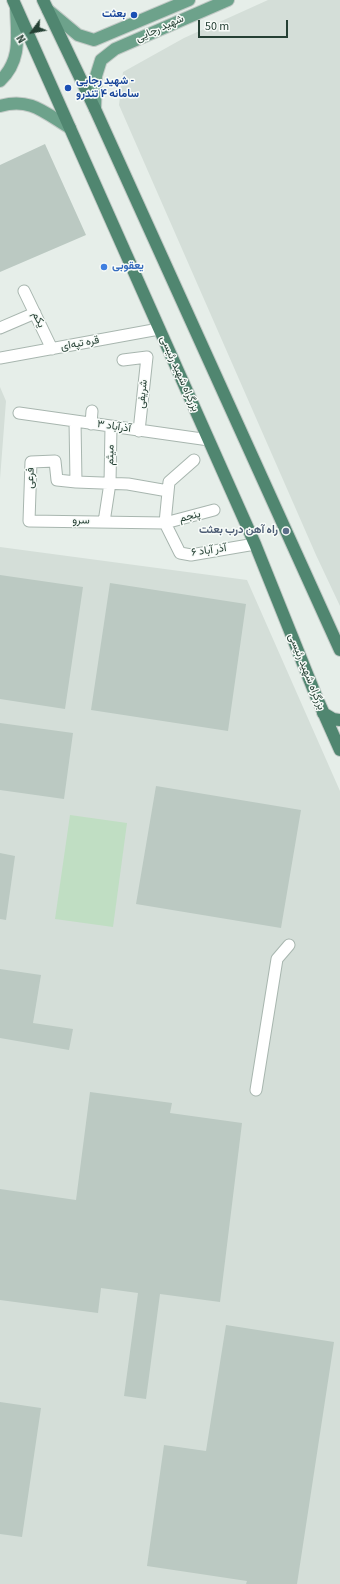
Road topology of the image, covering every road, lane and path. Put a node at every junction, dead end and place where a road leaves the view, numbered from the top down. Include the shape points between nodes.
1 (189, 0) edge
2 (228, 0) edge
3 (14, 2) edge
4 (45, 3) edge
5 (0, 81) edge
6 (0, 106) edge
7 (95, 109) junction
8 (70, 128) junction
9 (24, 291) dead end
10 (35, 313) junction
11 (0, 328) edge
12 (159, 329) junction
13 (52, 349) junction
14 (0, 358) edge
15 (123, 360) dead end
16 (92, 411) dead end
17 (19, 414) dead end
18 (75, 422) junction
19 (92, 424) junction
20 (111, 427) junction
21 (139, 431) junction
22 (209, 440) junction
23 (194, 460) dead end
24 (76, 482) junction
25 (110, 483) junction
26 (168, 491) junction
27 (214, 510) dead end
28 (29, 520) joint
29 (104, 522) junction
30 (165, 523) junction
31 (255, 544) junction
32 (340, 650) edge
33 (323, 713) junction
34 (340, 720) edge
35 (340, 750) edge
36 (289, 945) dead end
37 (256, 1090) dead end

1 - 4 main road, شهید رجایی via 94,40 78,35
2 - 7 main road, شهید رجایی via 115,49 101,60 96,76
3 - 5 main road via 17,30 14,62 10,71
3 - 8 highway, بزرگراه شهید رئیسی
4 - 7 highway
6 - 8 main road via 18,103 32,105
7 - 32 highway
8 - 12 highway, بزرگراه شهید رئیسی
9 - 10 street, یکم
10 - 11 street
10 - 13 street, یکم
12 - 13 street, قره تپه‌ای
12 - 22 highway, بزرگراه شهید رئیسی
13 - 14 street, قره تپه‌ای
15 - 21 street, شریفی via 146,357
16 - 19 street
17 - 18 street, ۳ آذرآباد
18 - 19 street, ۳ آذرآباد
18 - 24 street
19 - 20 street, ۳ آذرآباد
20 - 21 street, ۳ آذرآباد
20 - 25 street, میثم
21 - 22 street, ۳ آذرآباد
22 - 31 highway, بزرگراه شهید رئیسی
23 - 26 street via 169,482
24 - 25 street
24 - 28 street, فرعی via 57,480 55,462 31,462
25 - 26 street via 147,486
25 - 29 street, میثم
26 - 30 street
27 - 30 street, پنجم
28 - 29 street, سرو
29 - 30 street, سرو
30 - 31 street, آذر آباد ۶ via 180,552 186,554
31 - 33 highway, بزرگراه شهید رئیسی
33 - 34 highway
33 - 35 highway, بزرگراه شهید رئیسی
36 - 37 street via 277,959

